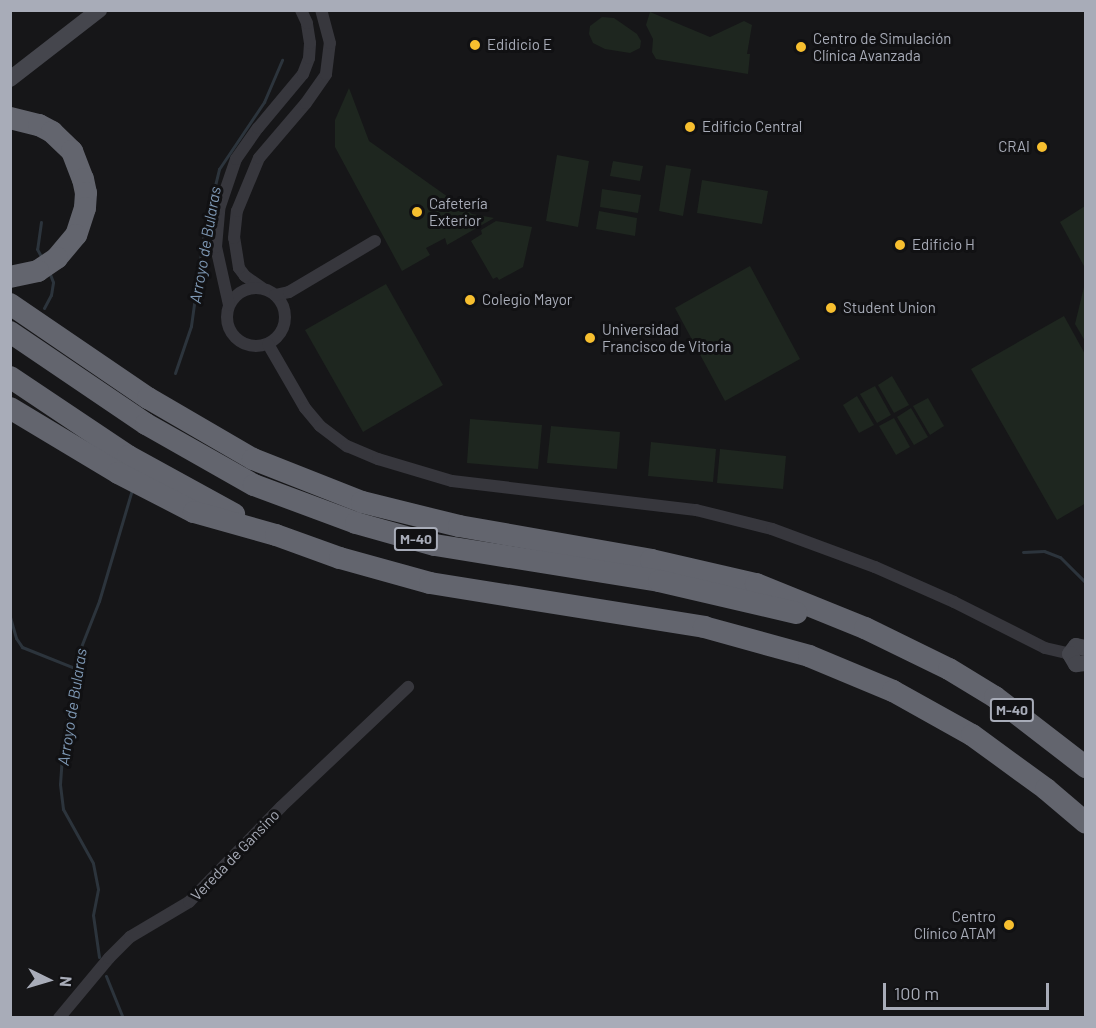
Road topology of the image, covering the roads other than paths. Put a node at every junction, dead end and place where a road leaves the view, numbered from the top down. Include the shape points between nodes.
1 (301, 10) edge
2 (321, 10) edge
3 (99, 12) edge
4 (10, 79) edge
5 (10, 118) edge
6 (10, 278) edge
7 (262, 288) junction
8 (274, 295) junction
9 (10, 304) edge
10 (229, 305) junction
11 (284, 309) junction
12 (10, 332) edge
13 (268, 344) junction
14 (10, 377) edge
15 (10, 408) edge
16 (276, 535) junction
17 (865, 628) junction
18 (1078, 651) edge
19 (1086, 663) edge
20 (408, 687) dead end
21 (1086, 768) edge
22 (1086, 823) edge
23 (59, 1017) edge

1 - 10 street via 310,43 303,75 236,159 219,209 216,247
2 - 7 street via 330,43 326,74 259,158 237,211 234,238 239,268
3 - 4 street
5 - 6 highway via 39,125 72,151 86,193 76,235 57,258 38,271
7 - 8 street
7 - 10 street via 237,295
8 - 11 street
8 - 11 street via 289,292 377,244 294,297
9 - 17 highway via 148,398 253,459 362,502 459,526 651,560 756,584
10 - 13 street via 228,326 235,338 247,345
11 - 13 street via 284,326
12 - 17 highway, M-40 via 146,424 254,484 356,523 435,545 659,581
13 - 18 street via 305,408 320,426 347,446 378,459 452,481 685,508 772,529 875,567 1045,648
14 - 16 highway, M-40 via 128,456
15 - 16 highway via 118,473 194,512
16 - 22 highway, M-40 via 430,583 704,627 809,656 893,691 972,735
17 - 21 highway, M-40 via 949,669 995,698
18 - 19 street via 1076,664
20 - 23 street, Vereda de Gansino via 281,807 189,902 130,937

